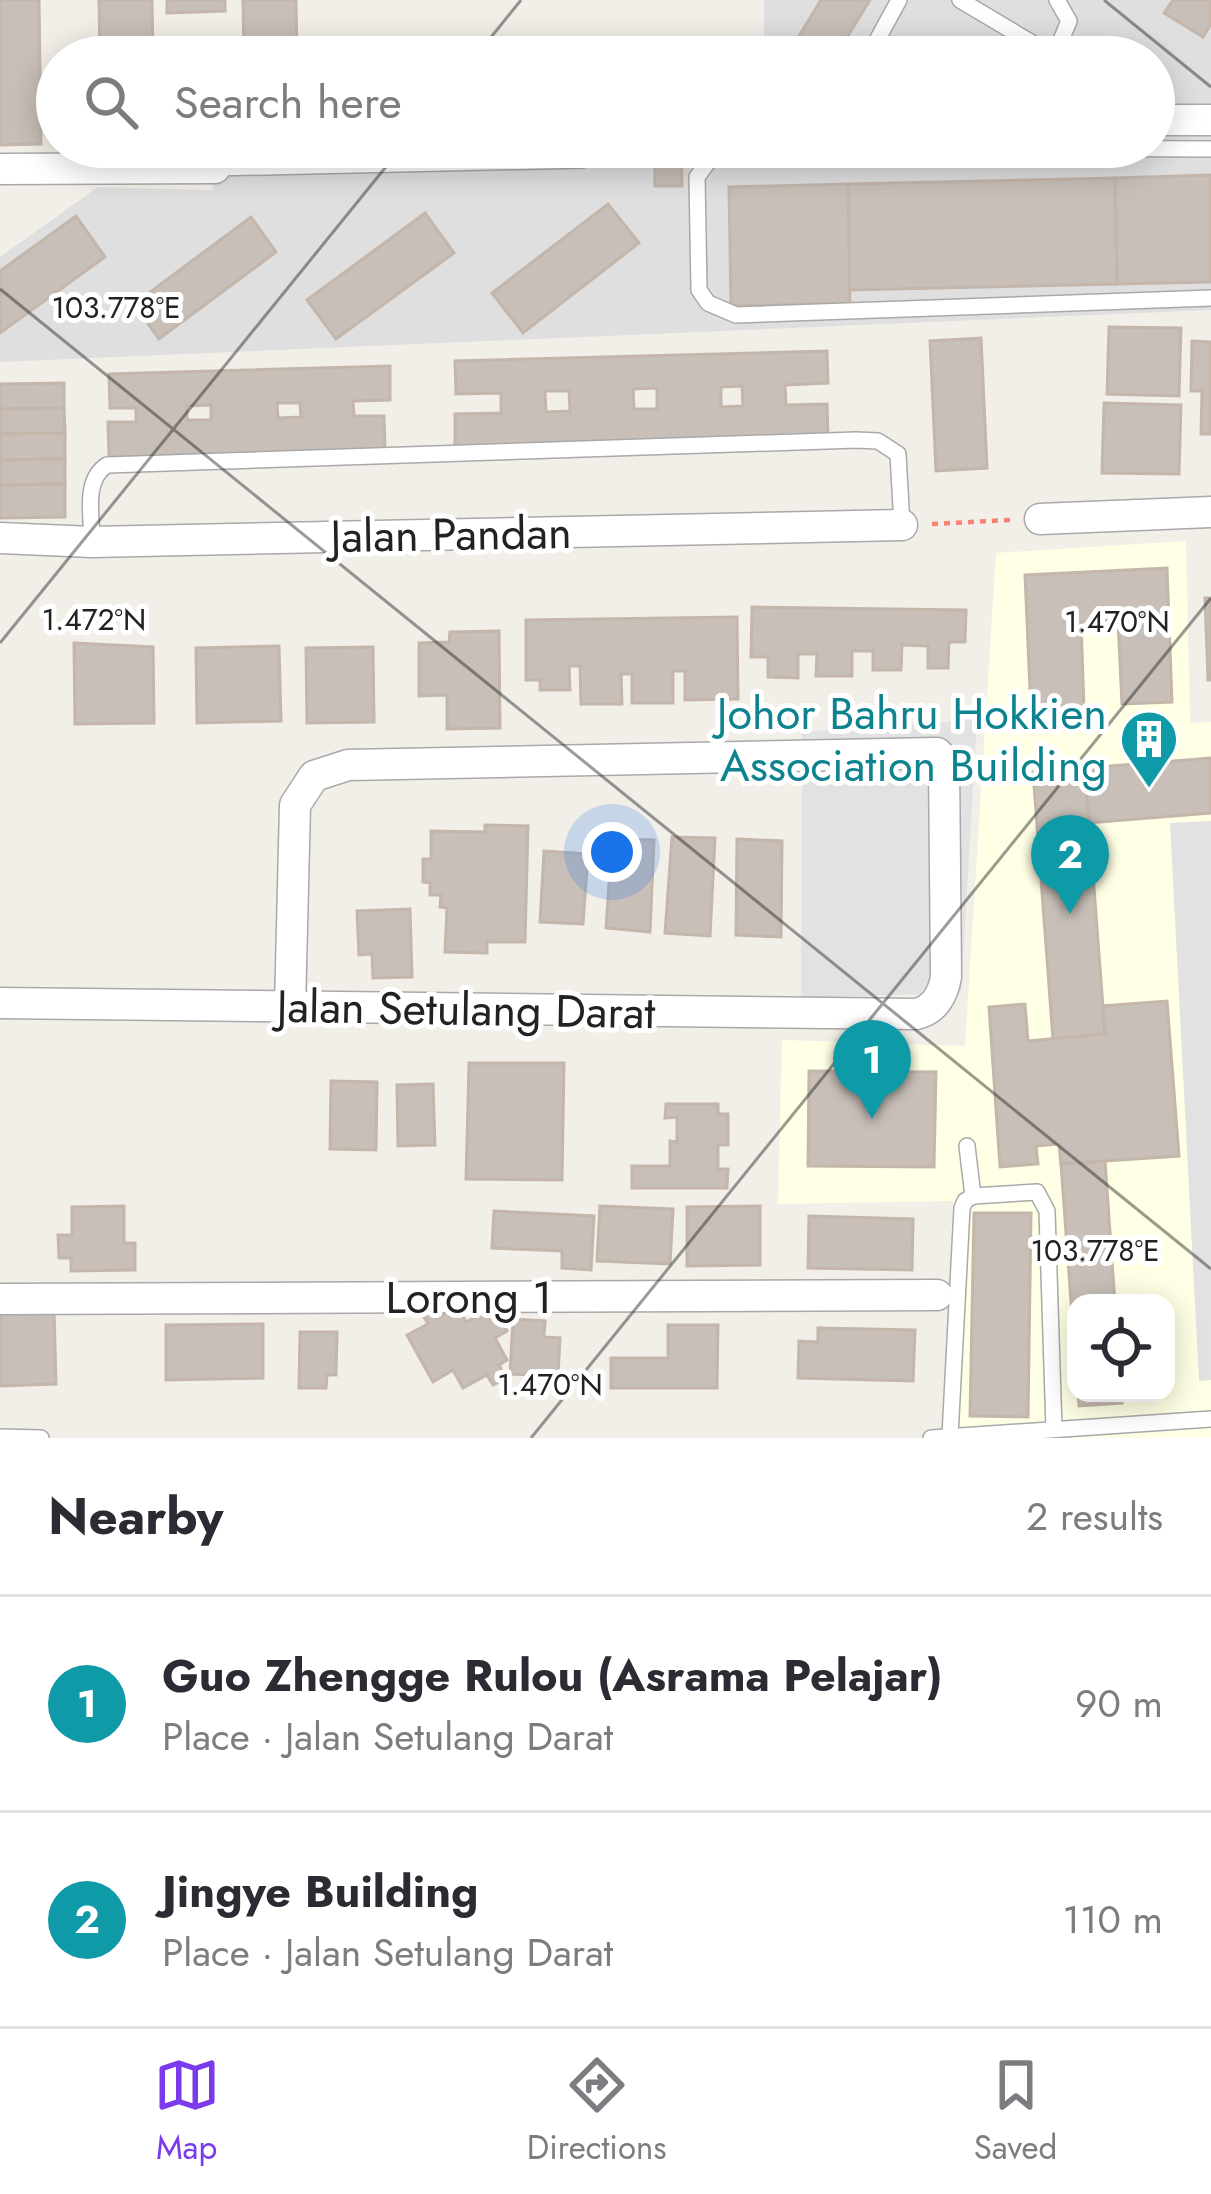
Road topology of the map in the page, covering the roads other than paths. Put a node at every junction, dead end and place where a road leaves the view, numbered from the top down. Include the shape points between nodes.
1 (899, 0) edge
2 (960, 0) edge
3 (1057, 0) edge
4 (879, 36) edge
5 (1020, 36) edge
6 (1062, 36) edge
7 (1211, 120) edge
8 (1175, 121) edge
9 (1175, 149) edge
10 (1211, 149) edge
11 (215, 168) edge
12 (703, 168) edge
13 (0, 170) edge
14 (1211, 298) edge
15 (1211, 512) edge
16 (1032, 519) road end
17 (902, 525) joint
18 (0, 538) edge
19 (92, 542) junction
20 (0, 1004) edge
21 (290, 1006) junction
22 (967, 1146) dead end
23 (974, 1196) junction
24 (938, 1295) dead end
25 (0, 1299) edge
26 (1211, 1419) edge
27 (1054, 1429) junction
28 (950, 1436) edge
29 (0, 1437) edge
30 (40, 1438) edge
31 (931, 1438) edge

1 - 4 lane
2 - 5 lane
3 - 6 lane via 1069,20
7 - 8 street
9 - 10 lane
11 - 13 street
12 - 14 lane via 697,176 700,290 708,303 736,315
15 - 16 street
17 - 19 street, Jalan Pandan
17 - 19 lane via 898,454 878,441 856,440 106,465 91,485
18 - 19 street, Jalan Pandan
20 - 21 street, Jalan Setulang Darat
21 - 21 street, Jalan Setulang Darat via 295,805 314,776 348,765 937,754 944,760 946,976 930,1009
22 - 23 lane
23 - 27 lane via 1037,1192 1047,1211
23 - 28 lane via 962,1208
24 - 25 street, Lorong 1
26 - 27 lane
27 - 28 lane
28 - 31 lane
29 - 30 lane

